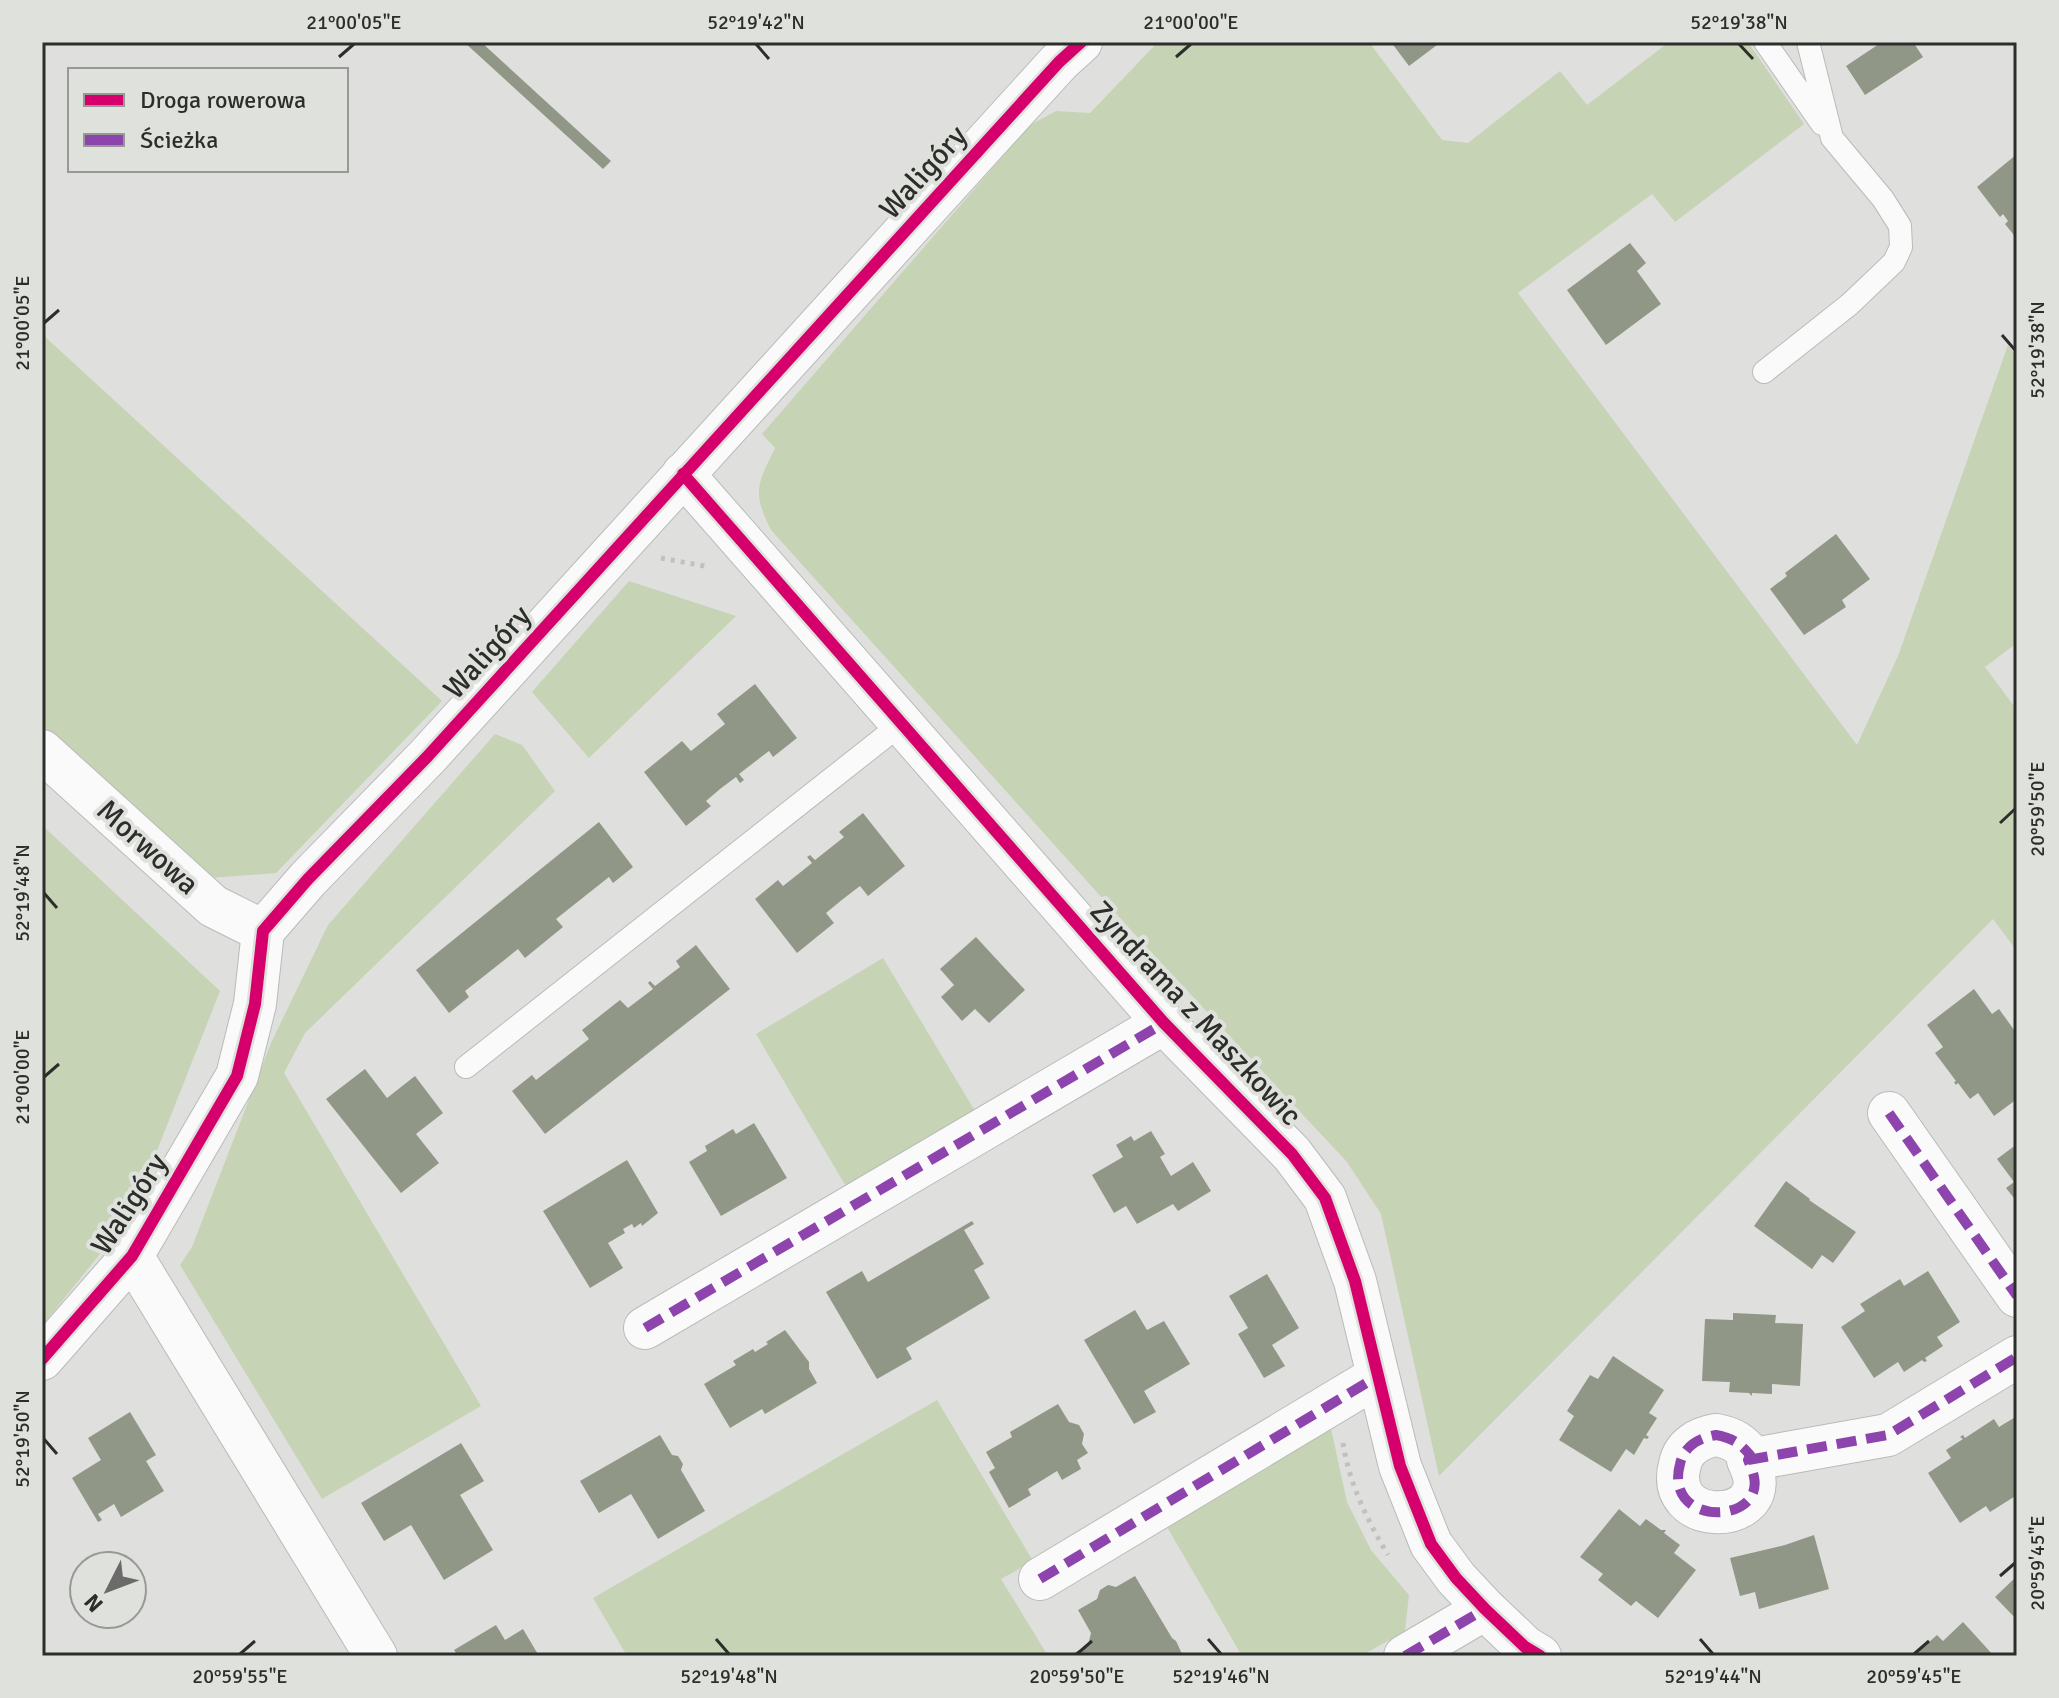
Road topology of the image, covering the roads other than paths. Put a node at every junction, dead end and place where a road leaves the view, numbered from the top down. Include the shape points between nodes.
1 (1081, 42) edge
2 (1765, 42) edge
3 (1808, 42) edge
4 (1832, 138) junction
5 (1764, 372) dead end
6 (683, 474) junction
7 (901, 724) junction
8 (42, 751) edge
9 (263, 931) junction
10 (1164, 1023) junction
11 (466, 1067) dead end
12 (1889, 1113) dead end
13 (132, 1256) junction
14 (2017, 1296) edge
15 (645, 1328) dead end
16 (2017, 1357) edge
17 (42, 1359) edge
18 (1378, 1376) junction
19 (1748, 1460) dead end
20 (1040, 1579) dead end
21 (1485, 1609) junction
22 (376, 1656) edge
23 (1405, 1656) edge
24 (1540, 1656) edge

1 - 6 street, Waligóry
2 - 4 lane
3 - 4 lane
4 - 5 lane via 1883,199 1900,226 1901,247 1894,262 1850,304
6 - 7 street, Zyndrama z Maszkowic
6 - 9 street, Waligóry
7 - 10 street, Zyndrama z Maszkowic
7 - 11 lane
8 - 9 street, Morwowa via 213,906
9 - 13 street, Waligóry via 255,1004 237,1076
10 - 15 street
10 - 18 street, Zyndrama z Maszkowic via 1292,1154 1325,1198 1355,1281
12 - 14 street
13 - 17 street, Waligóry
13 - 22 street
16 - 19 street via 1888,1435
18 - 20 street
18 - 21 street, Zyndrama z Maszkowic via 1400,1466 1431,1544
21 - 23 street
21 - 24 street, Zyndrama z Maszkowic

